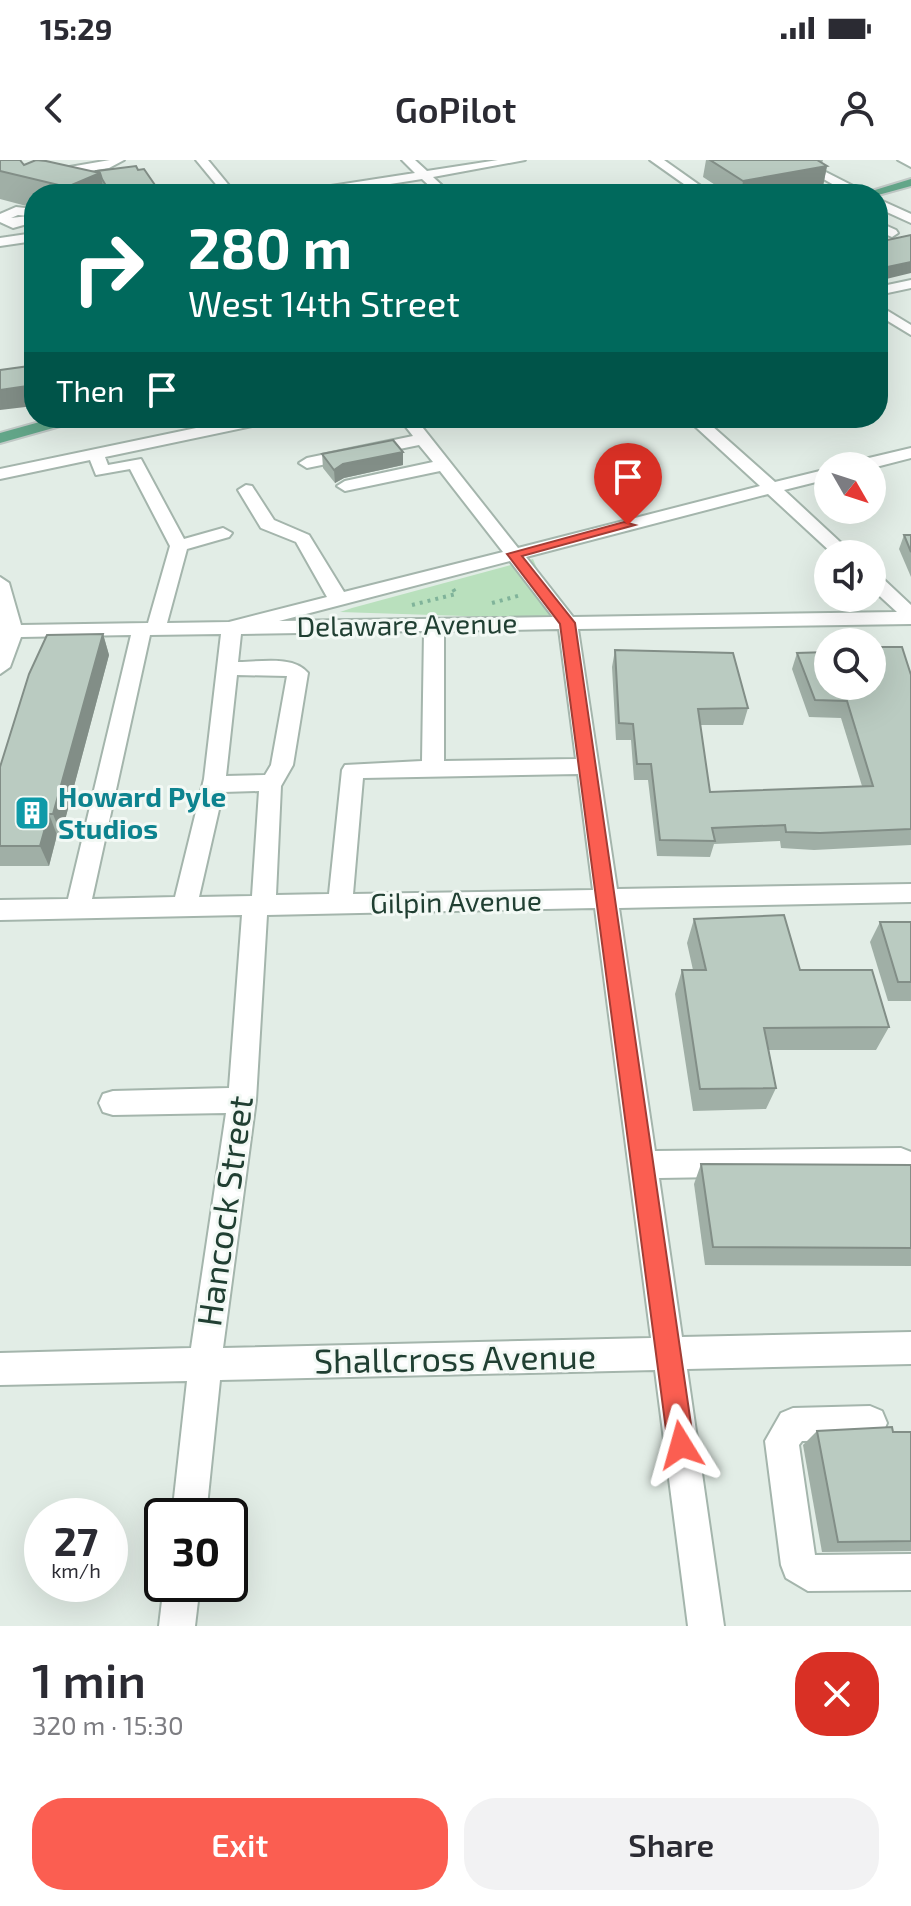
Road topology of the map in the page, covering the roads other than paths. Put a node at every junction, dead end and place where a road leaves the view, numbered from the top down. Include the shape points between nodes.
1 (118, 160) edge
2 (202, 160) edge
3 (408, 160) edge
4 (519, 160) edge
5 (656, 160) edge
6 (904, 160) edge
7 (911, 164) edge
8 (808, 166) edge
9 (424, 175) junction
10 (0, 182) edge
11 (911, 182) edge
12 (222, 184) edge
13 (368, 184) edge
14 (434, 184) edge
15 (691, 184) edge
16 (841, 184) edge
17 (888, 188) edge
18 (888, 190) edge
19 (911, 201) edge
20 (888, 208) edge
21 (24, 212) edge
22 (3, 213) edge
23 (911, 219) edge
24 (24, 221) edge
25 (19, 223) junction
26 (24, 229) edge
27 (24, 238) edge
28 (0, 242) edge
29 (911, 284) edge
30 (888, 289) edge
31 (888, 316) edge
32 (911, 331) edge
33 (36, 428) edge
34 (230, 428) edge
35 (415, 428) edge
36 (705, 428) edge
37 (0, 438) edge
38 (423, 439) junction
39 (911, 453) edge
40 (127, 456) junction
41 (886, 459) edge
42 (307, 463) dead end
43 (443, 465) junction
44 (0, 474) edge
45 (814, 478) edge
46 (345, 486) dead end
47 (772, 488) junction
48 (246, 490) dead end
49 (223, 533) dead end
50 (829, 540) edge
51 (179, 546) junction
52 (514, 554) junction
53 (0, 583) edge
54 (886, 592) edge
55 (338, 599) junction
56 (911, 616) edge
57 (568, 623) junction
58 (434, 625) junction
59 (232, 627) junction
60 (149, 629) junction
61 (6, 631) edge
62 (0, 667) edge
63 (229, 669) junction
64 (588, 766) junction
65 (433, 769) junction
66 (272, 783) junction
67 (213, 784) junction
68 (911, 893) edge
69 (606, 899) junction
70 (340, 904) junction
71 (259, 905) junction
72 (185, 907) junction
73 (78, 909) junction
74 (0, 910) edge
75 (242, 1100) junction
76 (113, 1103) dead end
77 (901, 1161) edge
78 (642, 1165) junction
79 (911, 1348) edge
80 (668, 1354) junction
81 (205, 1365) junction
82 (0, 1369) edge
83 (870, 1423) dead end
84 (191, 1498) edge
85 (911, 1572) edge
86 (180, 1602) edge
87 (177, 1626) edge
88 (706, 1626) edge

1 - 10 street
2 - 12 street
3 - 9 street
4 - 9 street
5 - 15 street
6 - 7 street
8 - 16 street
9 - 13 street
9 - 14 street
11 - 17 main road
18 - 19 street
20 - 23 street
21 - 22 street
22 - 25 street via 4,222
24 - 25 street
25 - 26 street
27 - 28 street
29 - 30 street
31 - 32 street
33 - 37 main road
34 - 40 street
35 - 38 street
36 - 47 street
38 - 42 street
38 - 43 street
39 - 41 street
40 - 44 street via 102,471 96,454
40 - 51 street
43 - 46 street
43 - 52 street
45 - 47 street
47 - 50 street
47 - 52 street
48 - 55 street via 267,524 303,539
49 - 51 street
51 - 60 street
52 - 55 street
52 - 57 street
53 - 61 street
54 - 56 street
55 - 59 street
56 - 57 street, Delaware Avenue
57 - 58 street, Delaware Avenue
57 - 64 street
58 - 59 street, Delaware Avenue
58 - 65 street
59 - 60 street, Delaware Avenue
59 - 63 street
60 - 61 street, Delaware Avenue
60 - 73 street
61 - 62 street
63 - 66 street, Hancock Street via 285,668 298,673 282,765
63 - 67 street
64 - 65 street
64 - 69 street
65 - 70 street via 353,770
66 - 67 street
66 - 71 street, Hancock Street
67 - 72 street
68 - 69 street, Gilpin Avenue
69 - 70 street, Gilpin Avenue
69 - 78 street
70 - 71 street, Gilpin Avenue
71 - 72 street, Gilpin Avenue
71 - 75 street, Hancock Street
72 - 73 street, Gilpin Avenue
73 - 74 street, Gilpin Avenue
75 - 76 street
75 - 81 street, Hancock Street
77 - 78 street
78 - 80 street
79 - 80 street, Shallcross Avenue
80 - 81 street, Shallcross Avenue
80 - 88 street
81 - 82 street, Shallcross Avenue
81 - 84 street, Hancock Street
83 - 85 street via 793,1425 787,1431 782,1451 799,1565 808,1573
86 - 87 street

